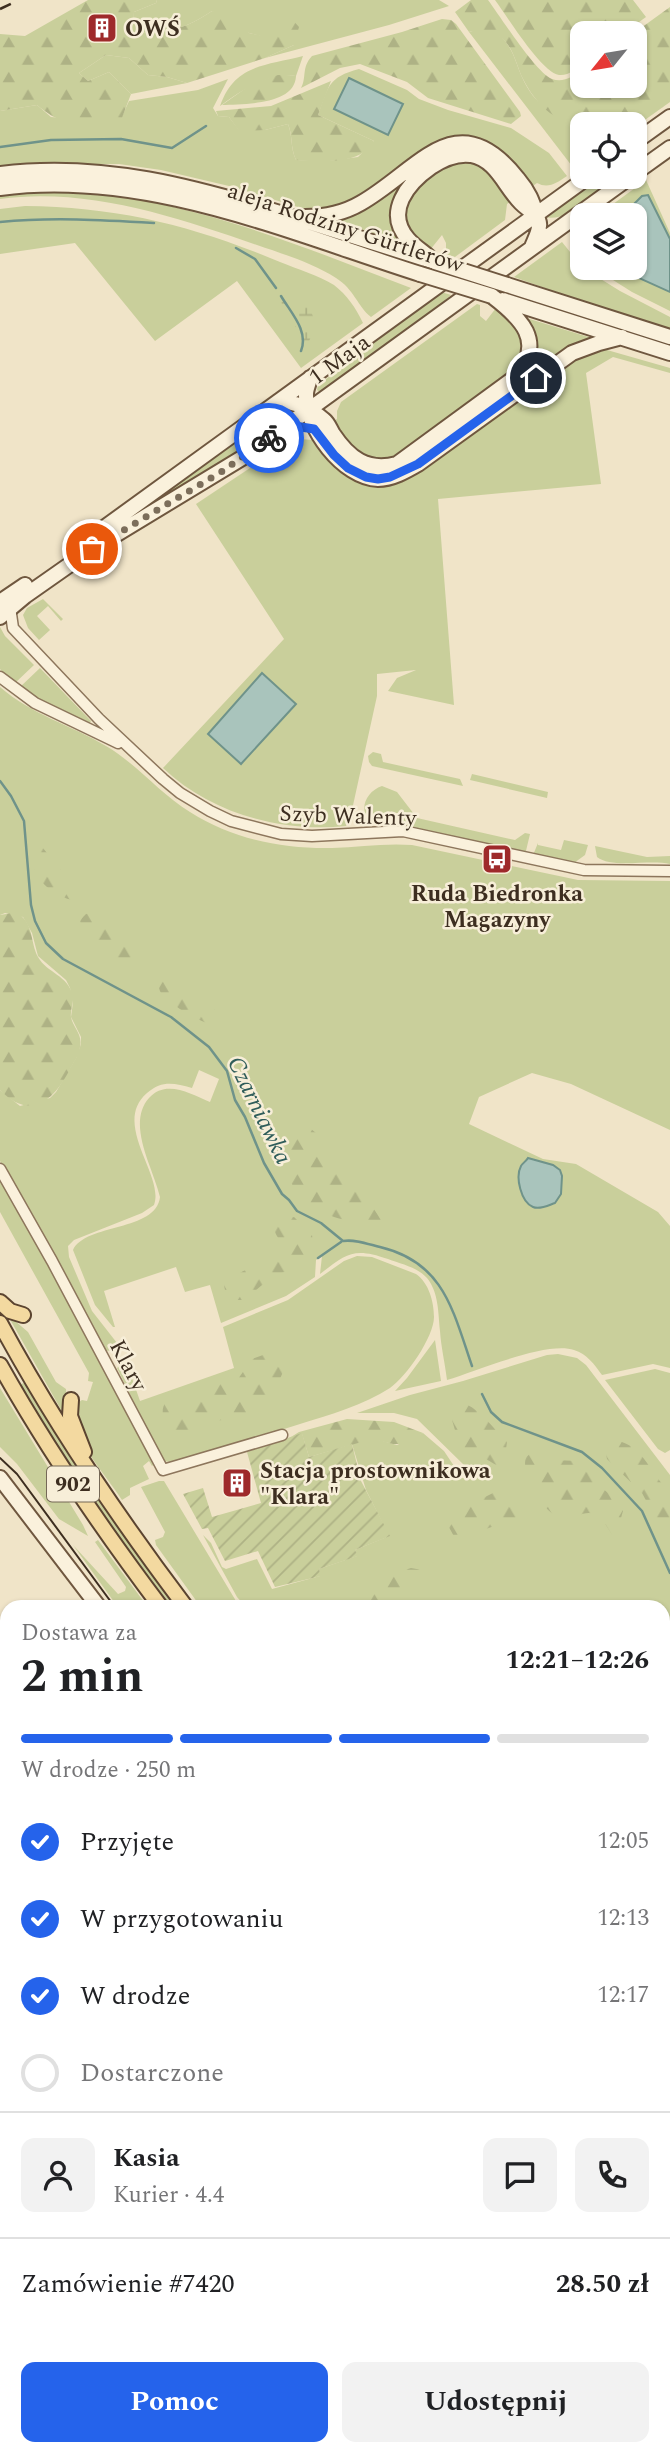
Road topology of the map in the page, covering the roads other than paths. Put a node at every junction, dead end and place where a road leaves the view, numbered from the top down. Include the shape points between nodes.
1 (670, 117) edge
2 (647, 133) edge
3 (670, 148) edge
4 (647, 164) edge
5 (0, 174) edge
6 (0, 188) edge
7 (571, 189) edge
8 (613, 189) edge
9 (525, 198) junction
10 (558, 198) junction
11 (536, 215) junction
12 (293, 217) junction
13 (568, 221) junction
14 (515, 230) junction
15 (531, 248) junction
16 (435, 262) junction
17 (444, 281) junction
18 (492, 296) junction
19 (622, 337) junction
20 (670, 337) edge
21 (670, 353) edge
22 (310, 379) junction
23 (331, 394) junction
24 (279, 401) junction
25 (308, 410) junction
26 (288, 425) junction
27 (320, 425) junction
28 (3, 609) edge
29 (1, 676) edge
30 (131, 750) junction
31 (670, 871) edge
32 (0, 1169) edge
33 (0, 1302) edge
34 (23, 1315) dead end
35 (0, 1323) edge
36 (0, 1364) edge
37 (71, 1400) dead end
38 (282, 1435) dead end
39 (1, 1480) edge
40 (107, 1500) junction
41 (93, 1600) edge
42 (156, 1600) edge
43 (181, 1600) edge

1 - 2 main road
3 - 4 main road
5 - 12 main road, aleja Rodziny Gürtlerów via 62,171 143,177
6 - 17 main road, aleja Rodziny Gürtlerów, bridge via 101,187 186,201
7 - 10 main road, 1 Maja
8 - 13 main road, 1 Maja
9 - 10 main road
9 - 11 main road
9 - 12 main road via 503,160 476,145 452,144 428,154 361,204 321,217
9 - 14 main road
9 - 16 main road via 482,159 471,155 449,157 425,172 403,194 399,214 408,240
10 - 11 main road, 1 Maja
11 - 13 main road via 548,221
11 - 14 main road, 1 Maja
11 - 15 main road via 540,225
12 - 16 main road, aleja Rodziny Gürtlerów
13 - 15 main road, 1 Maja
14 - 17 main road, 1 Maja
15 - 23 main road, 1 Maja
16 - 20 main road, aleja Rodziny Gürtlerów, bridge
17 - 18 main road, aleja Rodziny Gürtlerów, bridge
17 - 22 main road, 1 Maja
18 - 19 main road, aleja Rodziny Gürtlerów
18 - 27 main road via 512,311 529,337 527,359 517,376 407,458 386,466 370,466 351,456
19 - 21 main road, aleja Rodziny Gürtlerów
19 - 27 main road via 572,353 418,464 390,477 366,477 348,468 334,455
22 - 24 main road, 1 Maja
22 - 25 main road
23 - 25 main road, 1 Maja
23 - 27 main road
24 - 25 main road
24 - 28 main road, 1 Maja
25 - 26 main road, 1 Maja
25 - 27 main road
26 - 27 main road
26 - 28 main road, 1 Maja
28 - 30 street, Szyb Walenty via 13,628
29 - 30 street, Szyb Walenty via 34,703
30 - 31 street, Szyb Walenty via 180,793 210,811 281,834 403,831 584,870
32 - 38 street, Klary via 163,1470
33 - 34 main road
35 - 40 main road, 902
36 - 42 main road, 902 via 36,1428
37 - 40 main road via 77,1438
39 - 41 main road
40 - 43 main road, 902

